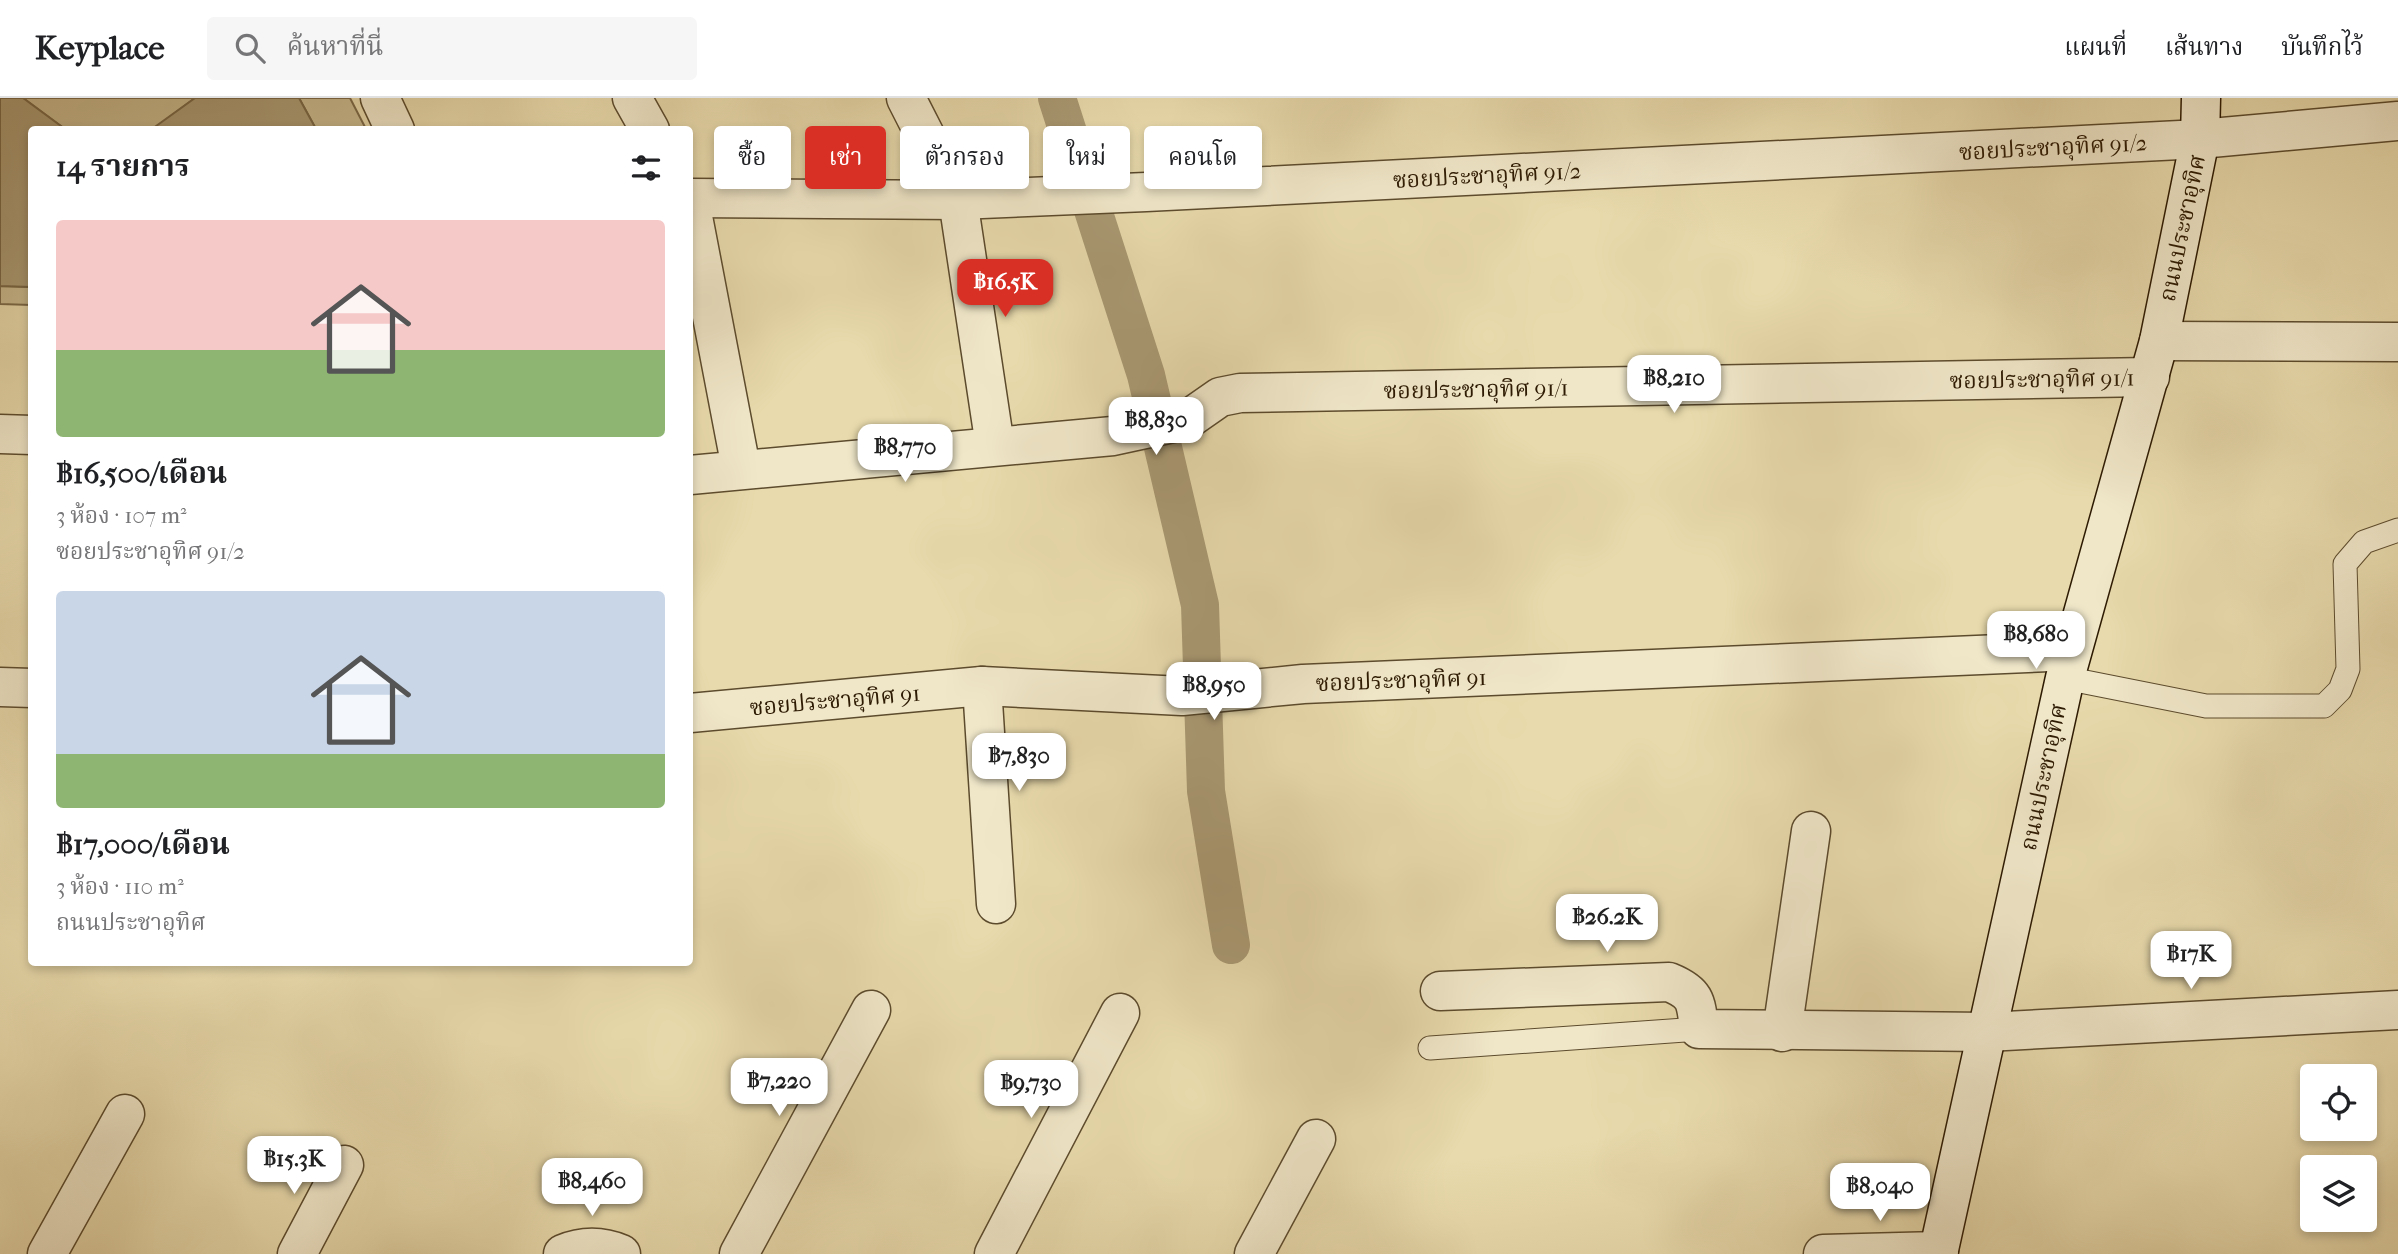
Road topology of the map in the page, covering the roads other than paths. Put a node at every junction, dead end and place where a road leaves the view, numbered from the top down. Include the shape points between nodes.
1 (380, 98) edge
2 (632, 98) edge
3 (906, 98) edge
4 (2201, 98) edge
5 (2398, 121) edge
6 (393, 126) edge
7 (648, 126) edge
8 (2200, 139) junction
9 (693, 200) edge
10 (958, 200) junction
11 (693, 216) edge
12 (2398, 342) edge
13 (2154, 359) junction
14 (0, 435) edge
15 (28, 435) edge
16 (995, 446) junction
17 (741, 468) junction
18 (693, 475) edge
19 (2398, 530) edge
20 (2068, 664) junction
21 (982, 686) junction
22 (0, 687) edge
23 (28, 688) edge
24 (693, 713) edge
25 (1811, 831) dead end
26 (996, 904) dead end
27 (1440, 991) dead end
28 (871, 1010) dead end
29 (2398, 1010) edge
30 (1120, 1013) dead end
31 (1699, 1030) junction
32 (1987, 1031) junction
33 (1782, 1032) junction
34 (1430, 1048) dead end
35 (125, 1114) dead end
36 (1316, 1139) dead end
37 (344, 1165) dead end
38 (1939, 1252) edge
39 (47, 1254) edge
40 (298, 1254) edge
41 (563, 1254) edge
42 (621, 1254) edge
43 (739, 1254) edge
44 (994, 1254) edge
45 (1254, 1254) edge
46 (1822, 1254) edge

1 - 6 street
2 - 7 street
3 - 10 street
4 - 8 street, ถนนประชาอุทิศ
5 - 8 street, ซอยประชาอุทิศ 91/2
8 - 10 street, ซอยประชาอุทิศ 91/2
8 - 13 street, ถนนประชาอุทิศ
9 - 10 street, ซอยประชาอุทิศ 91/2
10 - 16 street
11 - 17 street
12 - 13 street, ซอยประชาอุทิศ 91/1
13 - 16 street, ซอยประชาอุทิศ 91/1 via 1240,393 1220,397 1186,420 1113,436
13 - 20 street, ถนนประชาอุทิศ
14 - 15 street
16 - 17 street
17 - 18 street
19 - 20 lane via 2364,542 2345,564 2348,669 2340,690 2323,706 2206,706
20 - 21 street, ซอยประชาอุทิศ 91 via 1239,690 1182,696
20 - 32 street, ถนนประชาอุทิศ
21 - 24 street, ซอยประชาอุทิศ 91
21 - 26 street
22 - 23 street
25 - 33 street
27 - 31 street via 1669,982 1687,989 1696,1004
28 - 43 street
29 - 32 street
30 - 44 street
31 - 33 street
31 - 34 lane
32 - 33 street
32 - 38 street, ถนนประชาอุทิศ
35 - 39 street
36 - 45 street
37 - 40 street
38 - 46 street
41 - 42 street via 579,1247

